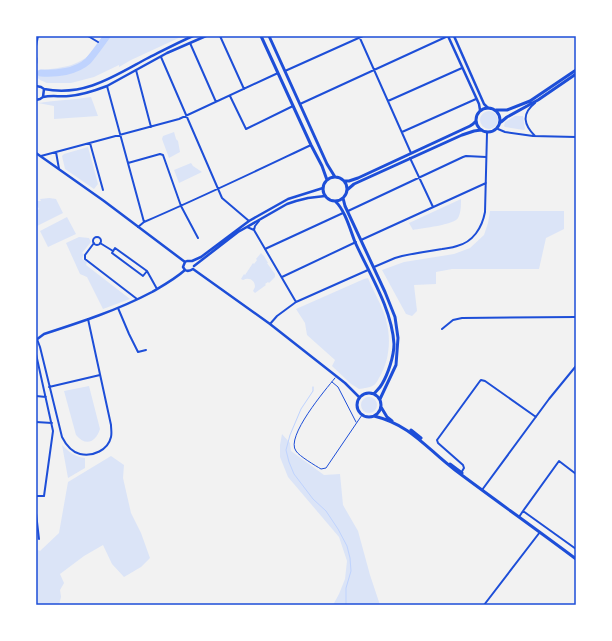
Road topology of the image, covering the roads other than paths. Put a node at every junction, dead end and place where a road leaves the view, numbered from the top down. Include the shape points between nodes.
1 (38, 36) edge
2 (88, 36) edge
3 (193, 36) edge
4 (206, 36) edge
5 (220, 36) edge
6 (261, 36) edge
7 (269, 36) edge
8 (363, 36) edge
9 (448, 36) edge
10 (454, 36) edge
11 (359, 37) edge
12 (98, 42) dead end
13 (189, 43) junction
14 (161, 57) junction
15 (36, 59) edge
16 (36, 62) edge
17 (462, 68) junction
18 (136, 70) junction
19 (374, 70) junction
20 (576, 70) edge
21 (285, 71) junction
22 (278, 73) junction
23 (576, 74) edge
24 (36, 86) edge
25 (107, 86) junction
26 (44, 89) junction
27 (244, 89) junction
28 (230, 96) junction
29 (43, 97) junction
30 (476, 99) junction
31 (36, 100) edge
32 (538, 100) junction
33 (388, 101) junction
34 (216, 102) junction
35 (299, 104) junction
36 (293, 106) junction
37 (488, 108) junction
38 (480, 110) junction
39 (496, 110) junction
40 (186, 116) junction
41 (476, 121) junction
42 (501, 122) junction
43 (151, 126) junction
44 (498, 128) junction
45 (481, 130) junction
46 (402, 132) junction
47 (488, 133) junction
48 (120, 135) junction
49 (536, 137) junction
50 (576, 137) edge
51 (90, 143) junction
52 (311, 145) junction
53 (56, 152) junction
54 (411, 153) junction
55 (37, 154) edge
56 (41, 156) junction
57 (486, 157) junction
58 (410, 158) junction
59 (128, 163) junction
60 (59, 169) junction
61 (335, 177) junction
62 (420, 178) junction
63 (327, 180) junction
64 (344, 181) junction
65 (486, 183) junction
66 (323, 188) junction
67 (218, 189) junction
68 (103, 190) dead end
69 (347, 190) junction
70 (325, 196) junction
71 (343, 198) junction
72 (335, 201) junction
73 (181, 206) junction
74 (433, 207) junction
75 (348, 211) junction
76 (343, 213) junction
77 (260, 220) junction
78 (249, 221) junction
79 (144, 222) junction
80 (138, 227) junction
81 (246, 227) junction
82 (254, 230) junction
83 (198, 238) dead end
84 (361, 240) junction
85 (356, 242) junction
86 (94, 243) junction
87 (100, 243) junction
88 (265, 249) junction
89 (113, 251) junction
90 (185, 262) junction
91 (192, 262) junction
92 (374, 267) junction
93 (193, 268) junction
94 (185, 270) junction
95 (369, 270) junction
96 (147, 271) junction
97 (282, 277) junction
98 (157, 289) junction
99 (138, 300) junction
100 (296, 302) junction
101 (118, 308) junction
102 (576, 317) edge
103 (88, 319) junction
104 (270, 324) junction
105 (442, 329) dead end
106 (37, 339) edge
107 (146, 350) dead end
108 (36, 354) edge
109 (576, 366) edge
110 (100, 374) junction
111 (336, 376) junction
112 (332, 382) junction
113 (49, 387) junction
114 (374, 394) junction
115 (36, 396) edge
116 (46, 397) junction
117 (359, 397) junction
118 (380, 399) junction
119 (381, 407) junction
120 (362, 415) junction
121 (374, 416) junction
122 (536, 417) junction
123 (36, 422) edge
124 (52, 423) junction
125 (356, 423) junction
126 (460, 473) junction
127 (576, 474) edge
128 (483, 489) junction
129 (36, 496) edge
130 (522, 511) junction
131 (36, 513) edge
132 (520, 517) junction
133 (540, 532) junction
134 (39, 539) dead end
135 (576, 549) edge
136 (576, 558) edge
137 (484, 605) edge

1 - 15 street
2 - 12 street
3 - 26 street via 98,84 64,91
4 - 13 street
5 - 27 street
6 - 22 main road
7 - 21 main road
8 - 11 street
9 - 17 street
9 - 19 street
10 - 37 street
11 - 19 street
11 - 21 street
13 - 14 street
13 - 34 street
14 - 18 street
14 - 40 street
15 - 16 street
17 - 30 street
17 - 33 street
18 - 25 street
18 - 43 street
19 - 33 street
19 - 35 street
20 - 39 main road via 530,101 507,110
21 - 35 main road
22 - 27 street
22 - 36 main road
23 - 32 main road
24 - 26 street
25 - 29 street via 84,94
25 - 48 street
26 - 29 street
27 - 28 street
28 - 34 street
28 - 36 street via 246,129
29 - 31 street
30 - 38 street
30 - 46 street
32 - 42 main road
32 - 49 street via 527,110 525,118 529,129
33 - 46 street
34 - 40 street
35 - 61 main road
36 - 52 main road
37 - 38 main road
37 - 39 main road
38 - 41 main road
39 - 42 main road
40 - 43 street
40 - 67 street
41 - 45 main road
41 - 54 main road
42 - 44 main road
43 - 48 street
44 - 47 main road
44 - 49 street via 505,132
45 - 47 main road
45 - 58 main road via 462,135
46 - 54 street
47 - 57 street
48 - 51 street
48 - 59 street
49 - 50 street
51 - 53 street
51 - 68 street
52 - 63 main road
52 - 67 street
53 - 56 street
53 - 60 street
54 - 64 main road via 354,180
55 - 56 street
56 - 60 street
57 - 62 street via 466,156
57 - 65 street
58 - 62 street
58 - 69 main road via 354,184
59 - 73 street via 163,155
59 - 79 street
60 - 80 street
61 - 63 main road
61 - 64 main road
62 - 74 street
62 - 75 street
63 - 66 main road
64 - 69 main road
65 - 74 street
65 - 92 street via 484,219 479,230 468,242 402,256
66 - 70 main road
66 - 78 street via 288,199
67 - 73 street
67 - 78 street via 222,198
69 - 71 main road
70 - 72 main road
70 - 77 street via 287,204
71 - 72 main road
71 - 75 main road
72 - 76 main road
73 - 79 street
73 - 83 street
74 - 84 street
75 - 84 main road
76 - 85 main road
76 - 88 street
77 - 81 street
77 - 82 street
78 - 91 street
79 - 80 street
80 - 90 street
81 - 82 street
81 - 93 street
82 - 88 street
84 - 92 main road
85 - 95 main road
85 - 97 street
86 - 87 street
86 - 87 street via 94,239 99,237
86 - 99 street via 85,259
87 - 89 street
88 - 97 street
89 - 96 street via 115,248
89 - 96 street via 112,253 143,276
90 - 91 street
90 - 94 street
91 - 93 street
92 - 118 main road via 395,317 398,338 396,364
93 - 94 street via 190,271
93 - 104 street
94 - 98 street
95 - 100 street
95 - 114 main road via 391,325 394,345 391,363 382,385
96 - 98 street
97 - 100 street
98 - 99 street
99 - 101 street
100 - 104 street
101 - 103 street
101 - 107 street via 138,352
102 - 105 street via 462,318 453,320
103 - 106 street via 44,334
103 - 110 street
104 - 111 street
106 - 113 street
108 - 116 street
109 - 122 street
110 - 113 street
110 - 113 street via 111,424 111,437 108,445 90,455 75,452 64,442
111 - 112 lane
111 - 117 street
112 - 125 lane via 338,387
112 - 125 lane via 303,419 294,446 296,452 321,469 326,468
114 - 117 main road via 365,393
114 - 118 main road
115 - 116 street
116 - 124 street
117 - 120 main road via 356,406
118 - 119 main road
119 - 121 main road
119 - 126 main road via 387,417 415,432
120 - 121 main road
120 - 125 lane
121 - 126 main road via 412,434
122 - 126 street via 481,380 437,440 463,466
122 - 128 street
123 - 124 street
124 - 129 street via 44,496
126 - 128 main road
127 - 130 street via 559,461
128 - 132 main road
130 - 132 street
130 - 135 street
131 - 134 street
132 - 133 main road
133 - 136 main road
133 - 137 street

